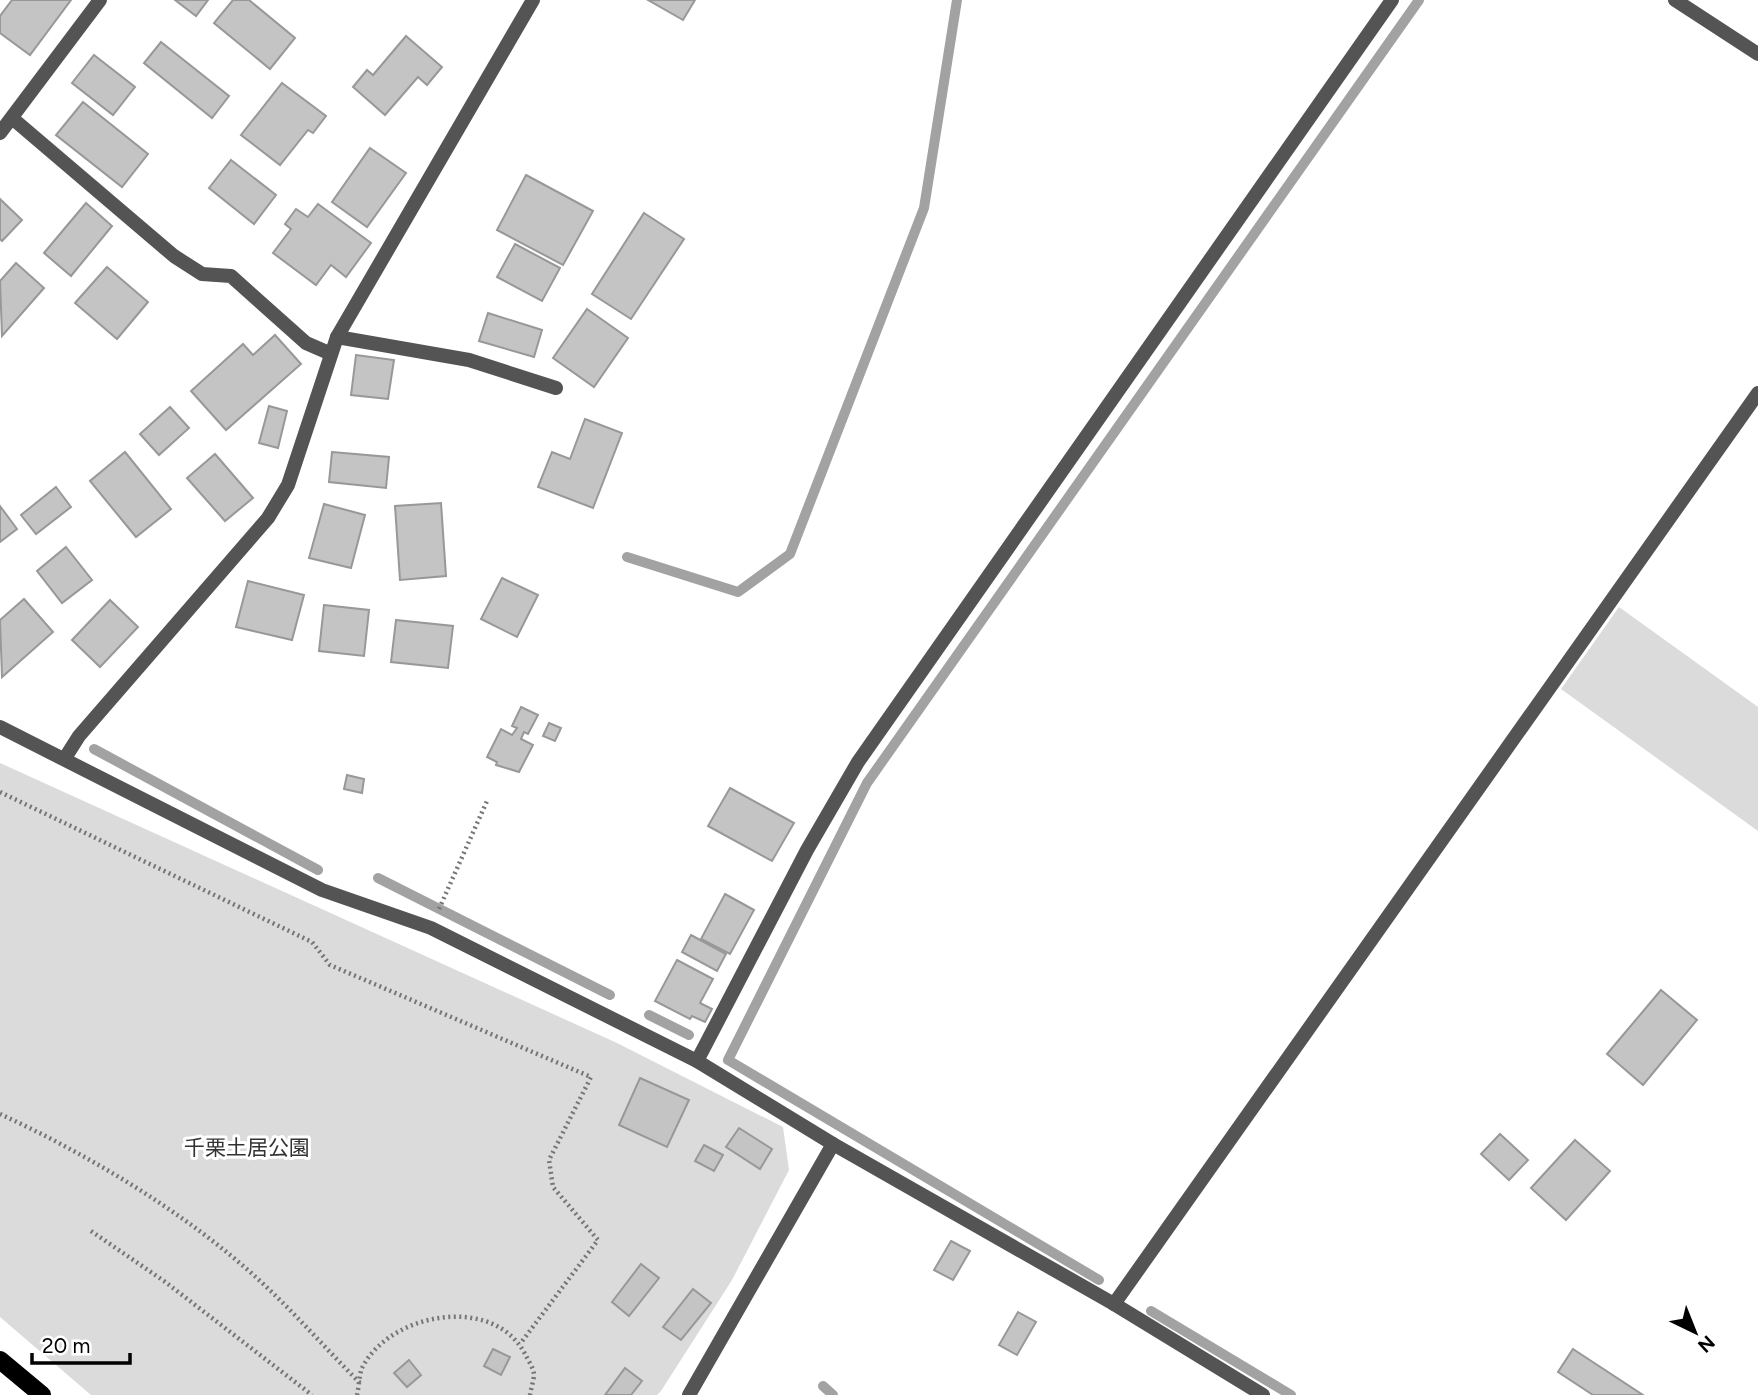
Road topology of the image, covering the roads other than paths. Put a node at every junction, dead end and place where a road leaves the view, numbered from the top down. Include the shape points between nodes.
1 (100, 0) edge
2 (533, 0) edge
3 (1392, 0) edge
4 (1675, 0) edge
5 (1758, 54) edge
6 (12, 118) junction
7 (0, 133) edge
8 (337, 337) junction
9 (329, 353) junction
10 (556, 387) dead end
11 (1758, 393) edge
12 (0, 727) edge
13 (65, 758) junction
14 (697, 1061) junction
15 (833, 1144) junction
16 (1114, 1304) junction
17 (0, 1360) edge
18 (41, 1395) edge
19 (688, 1395) edge
20 (1263, 1395) edge

1 - 6 street
2 - 8 street
3 - 14 street via 859,762 807,850
4 - 5 street
6 - 7 street
6 - 9 street via 174,256 202,274 231,276 306,343
8 - 9 street
8 - 10 street via 469,360
9 - 13 street via 288,485 268,518 79,736
11 - 16 street
12 - 13 street
13 - 14 street via 322,890 431,928
14 - 15 street
15 - 16 street
15 - 19 street
16 - 20 street
17 - 18 main road

